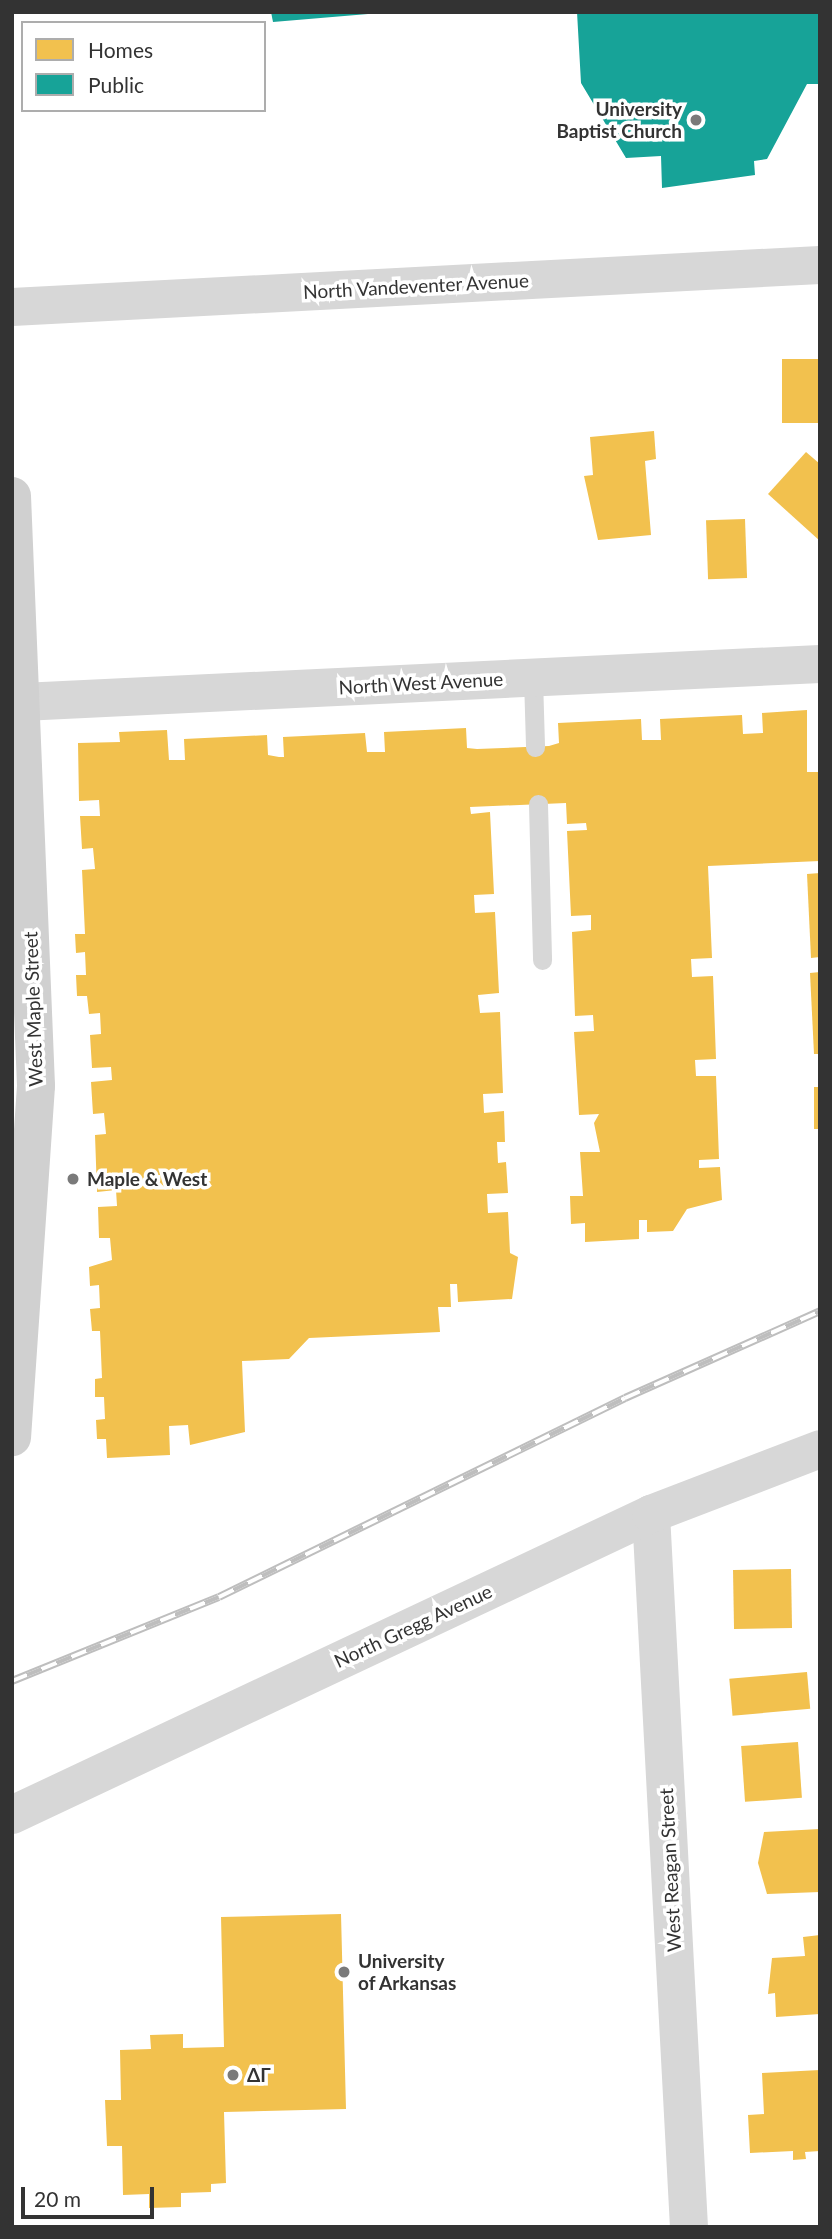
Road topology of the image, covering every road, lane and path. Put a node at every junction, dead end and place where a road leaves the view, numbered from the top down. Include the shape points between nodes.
1 (820, 265) edge
2 (12, 307) edge
3 (12, 496) edge
4 (820, 664) edge
5 (533, 678) junction
6 (22, 702) junction
7 (535, 747) dead end
8 (538, 804) dead end
9 (542, 960) dead end
10 (24, 1087) edge
11 (12, 1437) edge
12 (820, 1449) edge
13 (651, 1514) junction
14 (12, 1815) edge
15 (689, 2227) edge

1 - 2 street, North Vandeventer Avenue
3 - 6 street, West Maple Street
4 - 5 street, North West Avenue
5 - 6 street, North West Avenue
5 - 7 lane
6 - 10 street, West Maple Street
8 - 9 lane
10 - 11 street, West Maple Street
12 - 13 street, North Gregg Avenue
13 - 14 street, North Gregg Avenue
13 - 15 street, West Reagan Street

